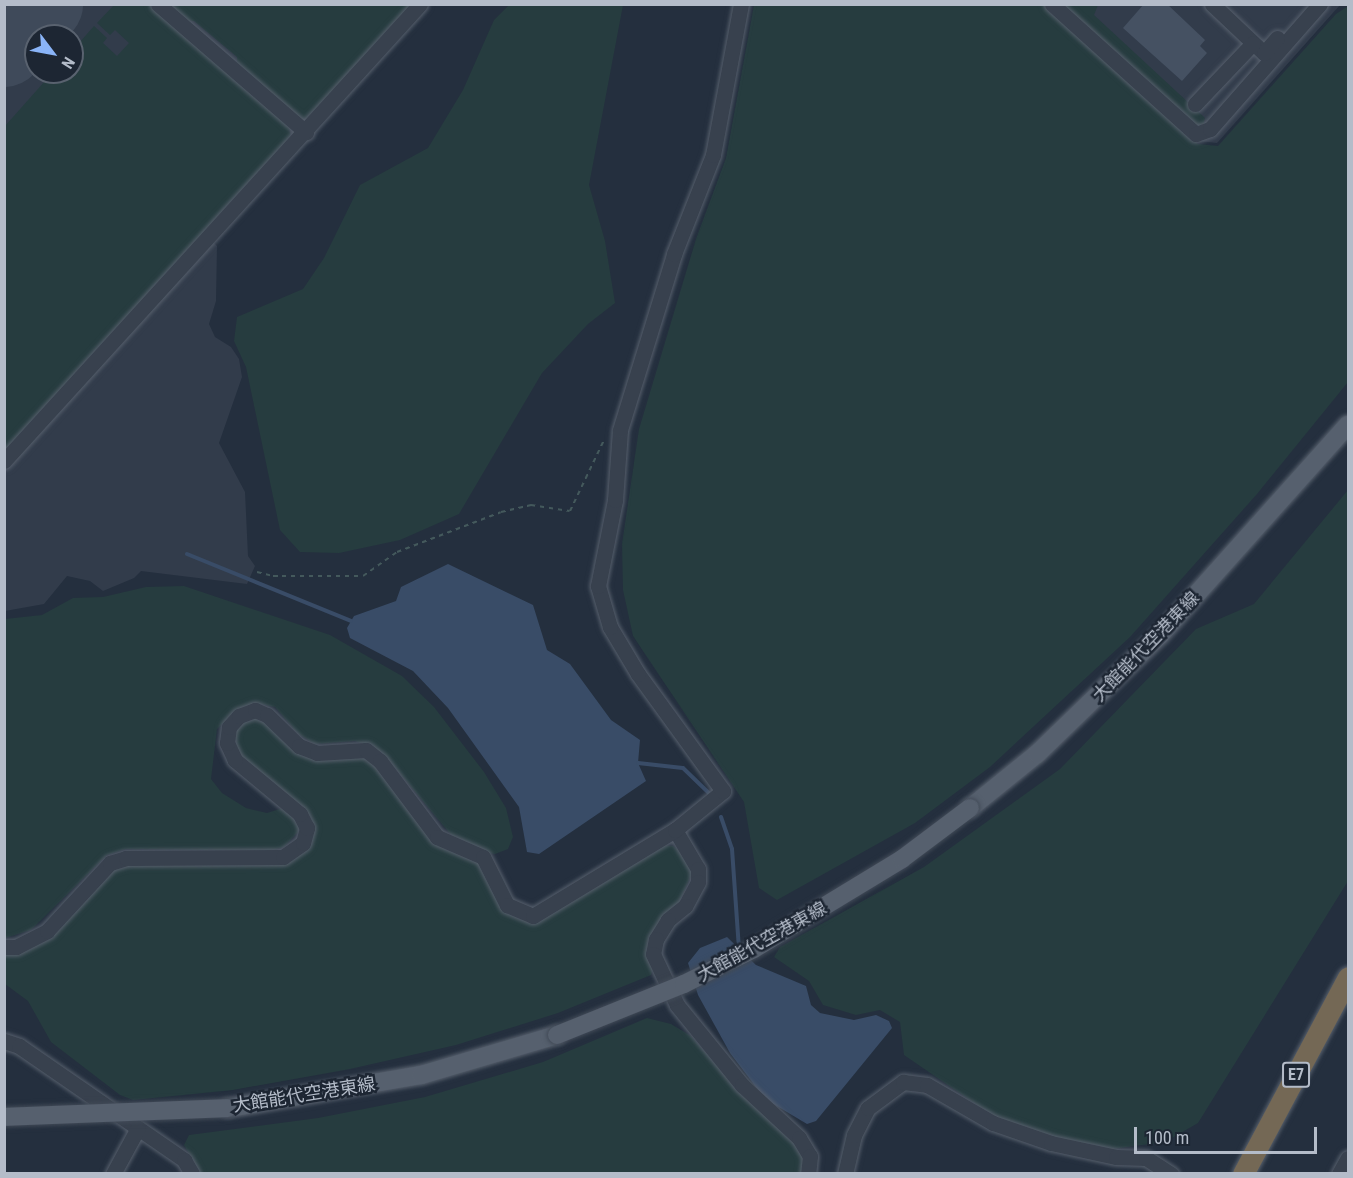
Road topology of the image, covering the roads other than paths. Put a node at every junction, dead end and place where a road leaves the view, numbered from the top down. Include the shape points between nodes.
1 (158, 4) edge
2 (420, 4) edge
3 (741, 4) edge
4 (1052, 4) edge
5 (1212, 4) edge
6 (1307, 4) edge
7 (1320, 4) edge
8 (1253, 43) junction
9 (1195, 104) dead end
10 (306, 132) junction
11 (1348, 425) edge
12 (4, 461) edge
13 (675, 830) junction
14 (4, 947) edge
15 (1348, 977) edge
16 (1348, 1007) edge
17 (4, 1041) edge
18 (4, 1117) edge
19 (138, 1128) junction
20 (1348, 1158) edge
21 (112, 1173) edge
22 (192, 1173) edge
23 (808, 1173) edge
24 (845, 1173) edge
25 (1171, 1173) edge
26 (1243, 1173) edge
27 (1258, 1173) edge
28 (1339, 1173) edge

1 - 10 street
2 - 10 street
3 - 13 street via 713,156 674,254 620,430 615,500 598,586 610,627 638,674 723,791
4 - 7 street via 1196,135 1210,129
5 - 8 street
6 - 8 street via 1264,53
8 - 9 street
10 - 12 street
11 - 18 main road, 大館能代空港東線, bridge via 1152,643 1037,754 902,859 754,949 684,984 557,1035 421,1075 228,1108
13 - 14 street via 546,911 533,916 520,914 507,905 483,857 437,837 373,756 353,748 317,753 299,746 267,715 255,710 239,716 229,727 226,743 235,760 300,814 307,828 303,843 283,857 126,858 110,863 47,931 16,947
13 - 23 street via 698,869 698,882 685,906 668,920 656,939 653,954 677,1005 742,1085 799,1138 810,1156
15 - 26 highway, E7
16 - 27 highway, E7
17 - 19 street via 19,1046
19 - 21 street
19 - 22 street via 184,1160
20 - 28 street
24 - 25 street via 855,1135 868,1108 903,1082 927,1085 993,1123 1073,1148 1116,1157 1146,1158

